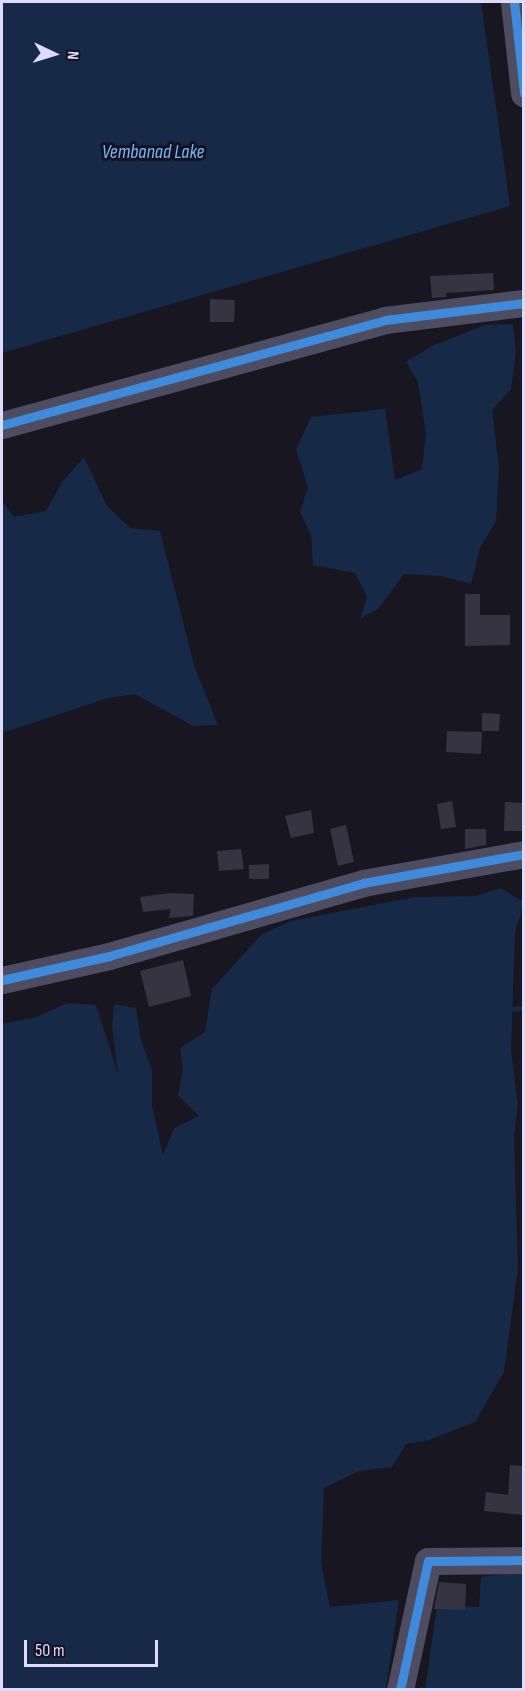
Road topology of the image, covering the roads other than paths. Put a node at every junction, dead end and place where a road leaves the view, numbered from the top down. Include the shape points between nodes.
1 (514, 2) edge
2 (524, 93) edge
3 (524, 303) edge
4 (2, 425) edge
5 (524, 854) edge
6 (2, 980) edge
7 (524, 1560) edge
8 (400, 1689) edge

1 - 2 street
3 - 4 street via 385,320
5 - 6 street via 363,883 109,956
7 - 8 street via 428,1561

